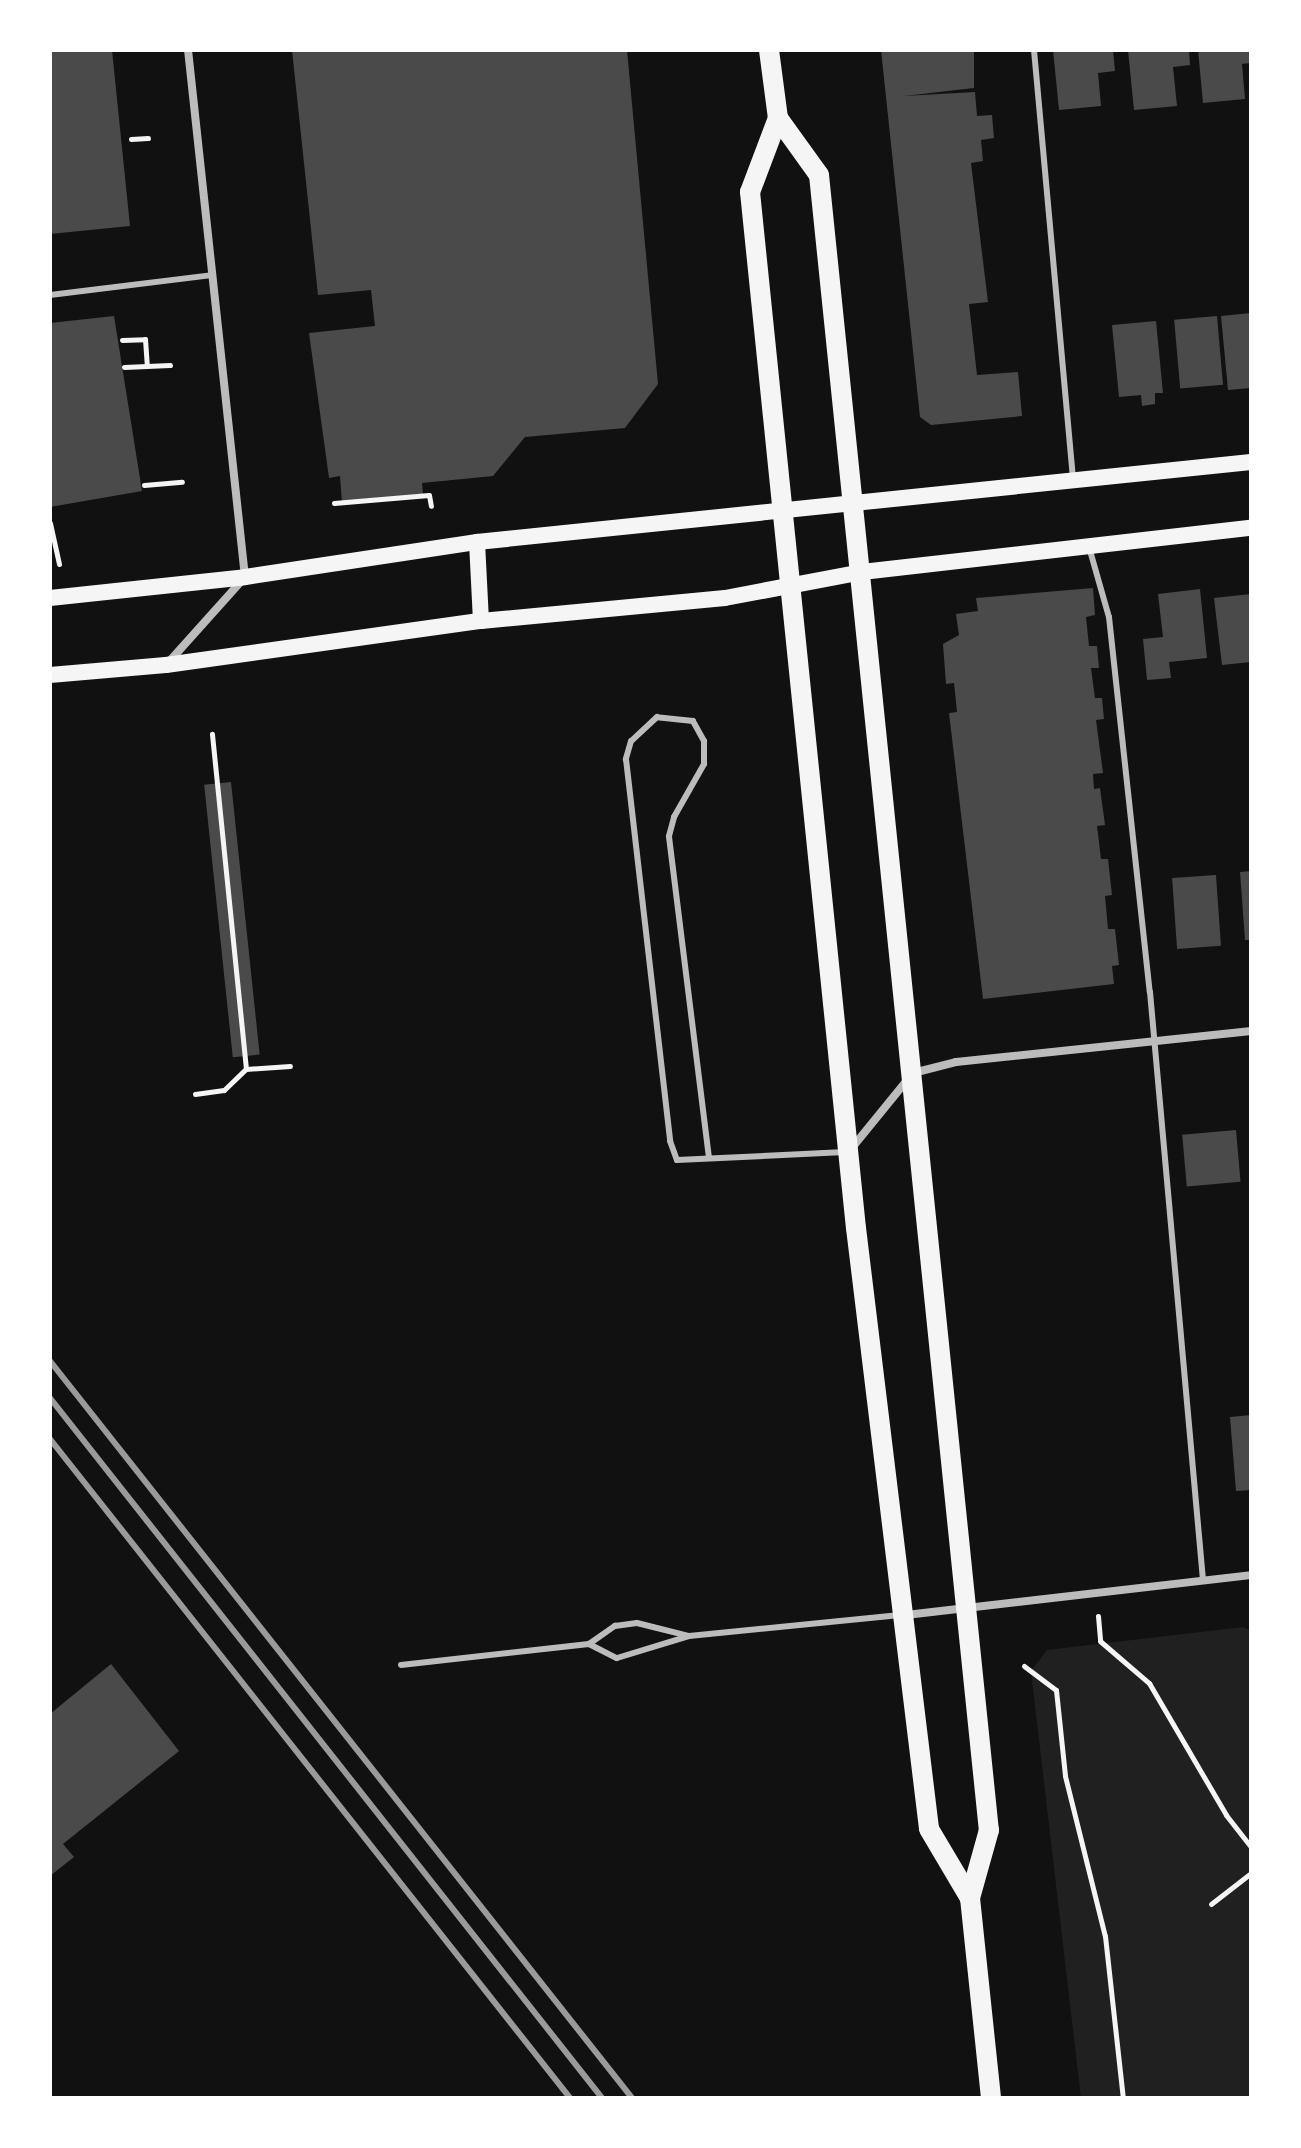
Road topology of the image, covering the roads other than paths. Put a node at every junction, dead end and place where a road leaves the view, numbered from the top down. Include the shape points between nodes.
1 (188, 50) edge
2 (769, 50) edge
3 (1034, 50) edge
4 (778, 118) junction
5 (212, 275) junction
6 (50, 295) edge
7 (1251, 462) edge
8 (1073, 480) junction
9 (854, 504) junction
10 (783, 512) junction
11 (1251, 528) edge
12 (477, 542) junction
13 (1089, 547) junction
14 (862, 572) junction
15 (245, 577) junction
16 (791, 585) junction
17 (50, 598) edge
18 (481, 621) junction
19 (166, 665) junction
20 (50, 675) edge
21 (1251, 1031) edge
22 (1154, 1042) junction
23 (913, 1073) junction
24 (848, 1152) junction
25 (709, 1158) junction
26 (1251, 1575) edge
27 (1203, 1580) junction
28 (968, 1608) junction
29 (906, 1615) junction
30 (689, 1636) junction
31 (589, 1644) junction
32 (401, 1665) dead end
33 (970, 1898) junction
34 (991, 2098) edge

1 - 5 street
2 - 4 main road
3 - 8 lane
4 - 9 main road via 819,175
4 - 10 main road via 750,192
5 - 6 lane
5 - 15 street
7 - 8 main road
8 - 9 main road
9 - 10 main road
9 - 14 main road
10 - 12 main road
10 - 16 main road
11 - 13 main road
12 - 15 main road
12 - 18 main road
13 - 14 main road
13 - 22 lane via 1109,617
14 - 16 main road
14 - 23 main road
15 - 17 main road
15 - 19 street
16 - 18 main road via 725,598
16 - 24 main road
18 - 19 main road
19 - 20 main road
21 - 22 street
22 - 23 street via 956,1062
22 - 27 lane
23 - 24 street
23 - 28 main road
24 - 25 lane
24 - 29 main road
25 - 25 lane via 677,1160 670,1141 626,759 631,741 657,717 693,721 704,741 704,764 669,836
26 - 27 street
27 - 28 street
28 - 29 street
28 - 33 main road via 989,1830
29 - 30 lane
29 - 33 main road via 929,1829
30 - 31 lane via 641,1655 617,1658
30 - 31 lane via 637,1623 615,1626
31 - 32 lane
33 - 34 main road

